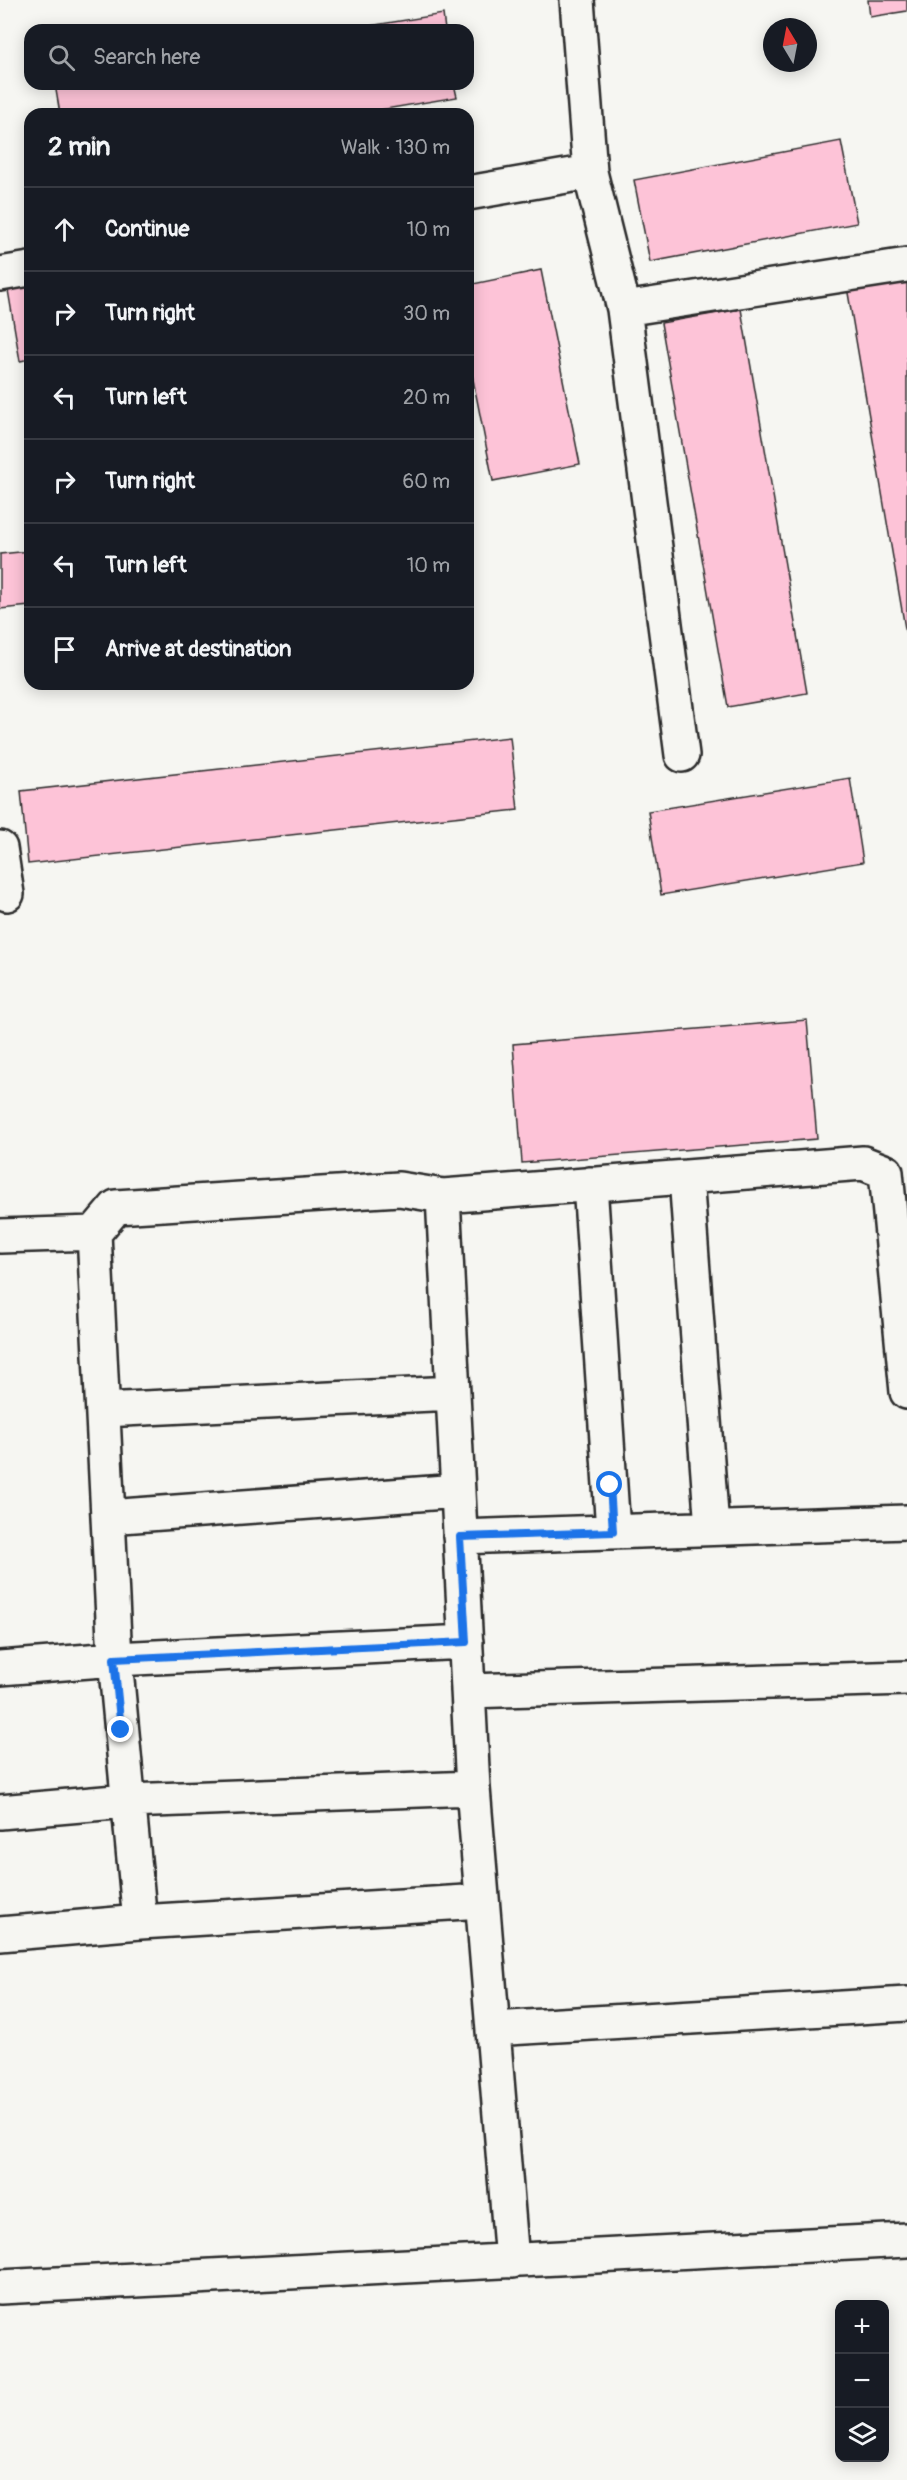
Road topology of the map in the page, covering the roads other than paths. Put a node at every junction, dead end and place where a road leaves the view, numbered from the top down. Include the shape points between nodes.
1 (577, 0) edge
2 (590, 172) junction
3 (474, 192) edge
4 (907, 265) edge
5 (24, 270) edge
6 (0, 274) edge
7 (624, 309) junction
8 (682, 755) dead end
9 (0, 848) edge
10 (7, 894) dead end
11 (686, 1177) junction
12 (590, 1184) junction
13 (443, 1196) junction
14 (94, 1233) junction
15 (0, 1236) edge
16 (907, 1392) edge
17 (453, 1393) junction
18 (103, 1410) junction
19 (458, 1491) junction
20 (108, 1517) junction
21 (907, 1522) edge
22 (712, 1528) junction
23 (613, 1532) junction
24 (460, 1537) junction
25 (466, 1642) junction
26 (114, 1659) junction
27 (0, 1668) edge
28 (907, 1678) edge
29 (468, 1691) junction
30 (473, 1788) junction
31 (127, 1801) junction
32 (0, 1812) edge
33 (482, 1901) junction
34 (140, 1922) junction
35 (0, 1934) edge
36 (907, 2004) edge
37 (493, 2030) junction
38 (907, 2240) edge
39 (512, 2261) junction
40 (0, 2287) edge

1 - 2 street
2 - 3 street
2 - 7 street
4 - 7 street
5 - 6 street
7 - 8 street
9 - 10 street
11 - 12 street
11 - 16 street via 862,1163 886,1172
11 - 22 street
12 - 13 street
12 - 23 street
13 - 14 street via 399,1189 116,1207
13 - 17 street
14 - 15 street
14 - 18 street
17 - 18 street
17 - 19 street
18 - 20 street
19 - 20 street
19 - 24 street
20 - 26 street
21 - 22 street
22 - 23 street
23 - 24 street
24 - 25 street
25 - 26 street
25 - 29 street
26 - 27 street
26 - 31 street
28 - 29 street
29 - 30 street
30 - 31 street
30 - 33 street
31 - 32 street
31 - 34 street
33 - 34 street
33 - 37 street
34 - 35 street
36 - 37 street
37 - 39 street
38 - 39 street
39 - 40 street

